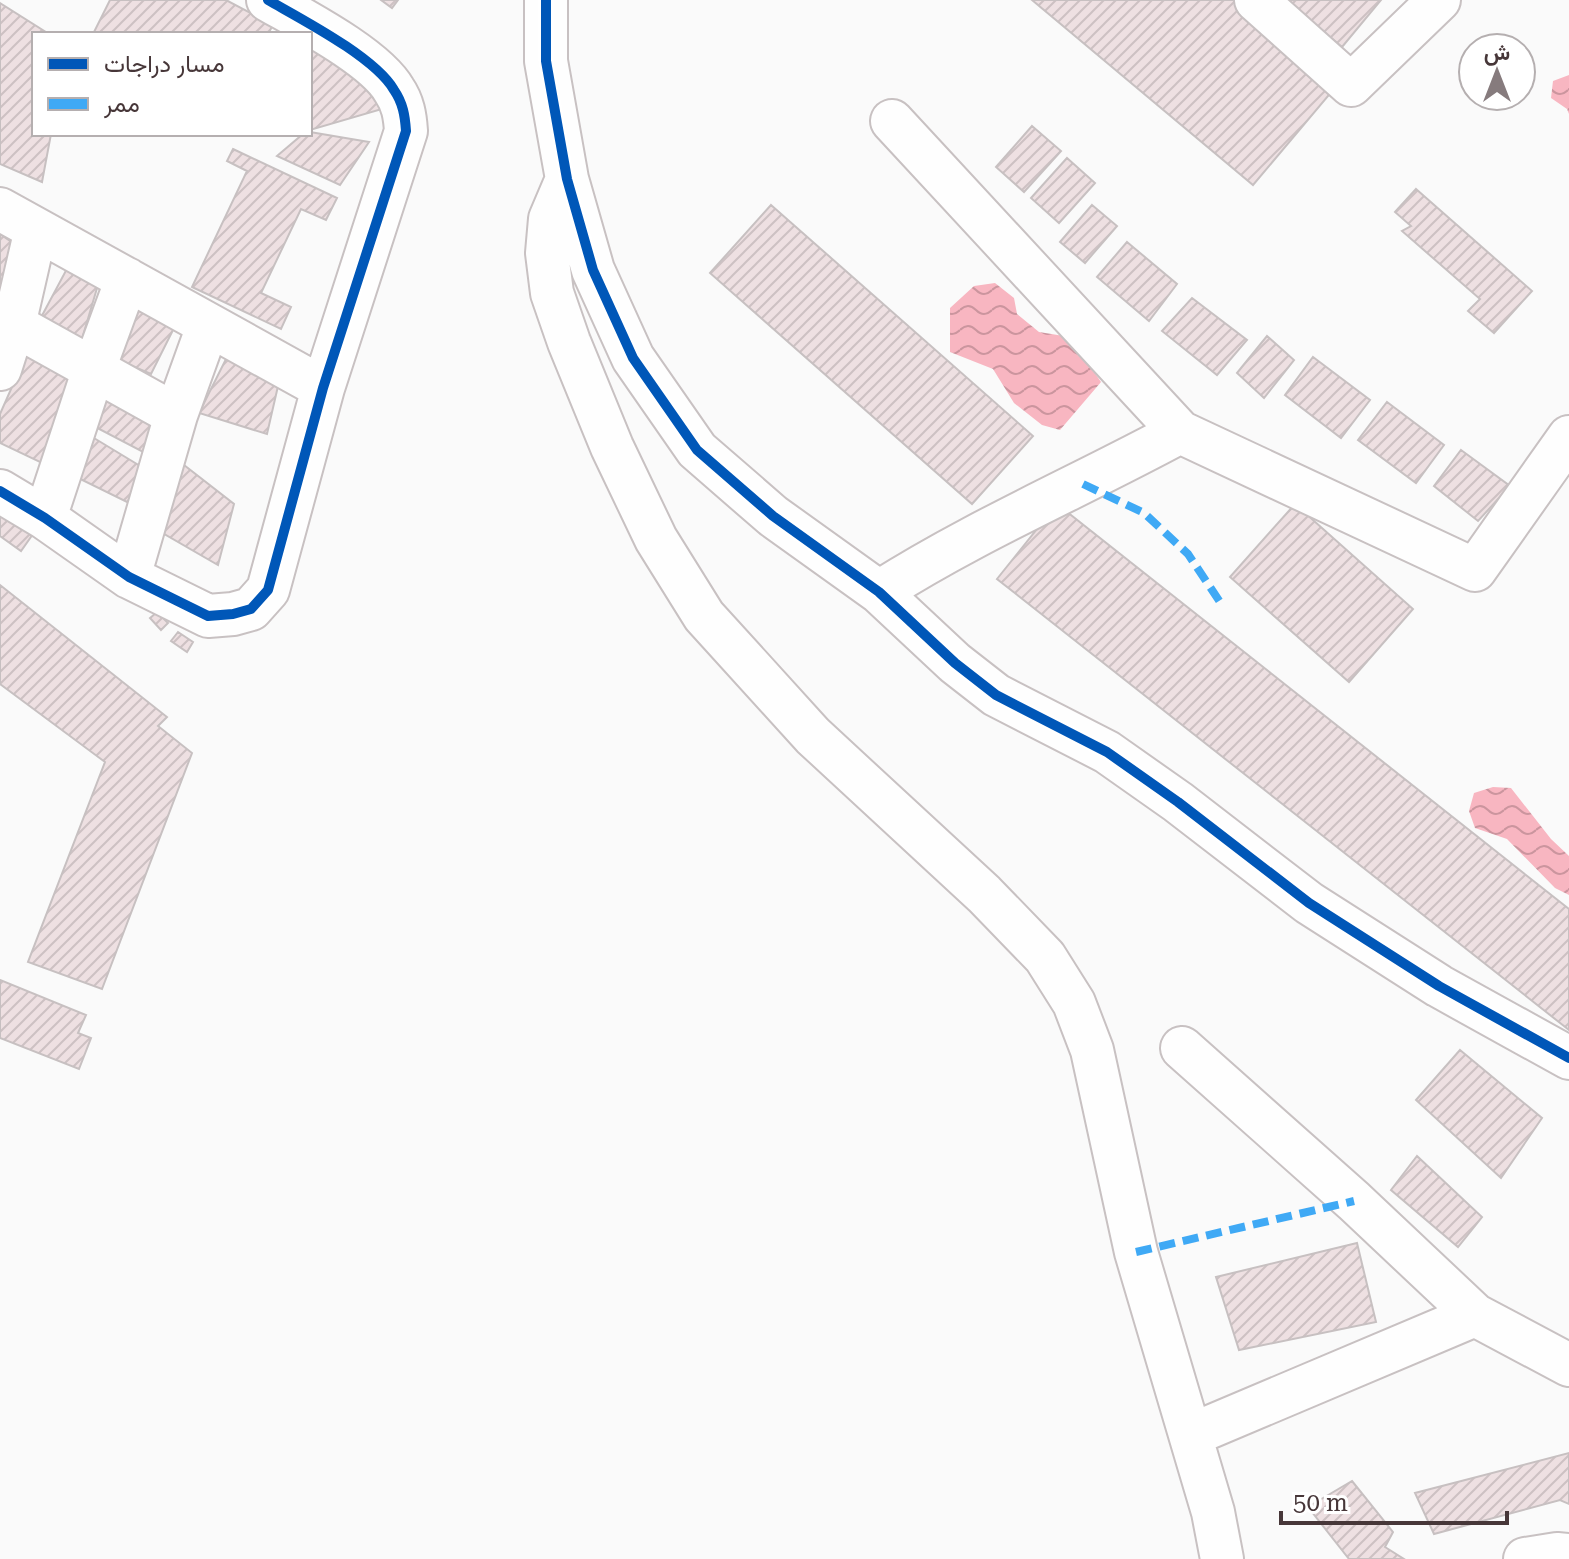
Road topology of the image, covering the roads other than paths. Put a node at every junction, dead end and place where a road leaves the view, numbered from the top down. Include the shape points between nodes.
1 (268, 0) edge
2 (546, 0) edge
3 (1256, 0) edge
4 (1439, 0) edge
5 (892, 121) dead end
6 (567, 179) junction
7 (0, 209) edge
8 (36, 229) junction
9 (127, 279) junction
10 (7, 321) edge
11 (208, 326) junction
12 (0, 369) edge
13 (94, 369) junction
14 (323, 388) junction
15 (176, 415) junction
16 (1180, 432) junction
17 (1569, 437) edge
18 (0, 491) edge
19 (45, 518) junction
20 (129, 577) junction
21 (879, 592) junction
22 (1182, 1048) dead end
23 (1569, 1058) edge
24 (1475, 1315) junction
25 (1569, 1365) edge
26 (1191, 1435) junction
27 (1569, 1555) edge
28 (1222, 1559) edge
29 (1525, 1559) edge

1 - 14 street via 327,33 377,71 393,87 404,110 406,131
2 - 6 street via 546,61
3 - 4 street via 1351,85
5 - 16 street
6 - 21 street via 593,270 633,358 697,450 773,516
6 - 26 street via 550,219 552,293 612,447 656,539 704,616 813,736 1045,957 1074,1003 1092,1050 1136,1252
7 - 8 street
8 - 9 street
8 - 10 street
9 - 11 street
9 - 13 street
10 - 12 street
10 - 13 street
11 - 14 street
11 - 15 street
13 - 15 street
13 - 19 street
14 - 20 street via 268,590 251,609 208,616
15 - 20 street
16 - 17 street via 1475,570
16 - 21 street via 944,552
18 - 19 street
19 - 20 street
21 - 23 street via 996,695 1107,752 1309,903 1439,986
22 - 24 street
24 - 25 street
24 - 26 street
26 - 28 street
27 - 29 street

